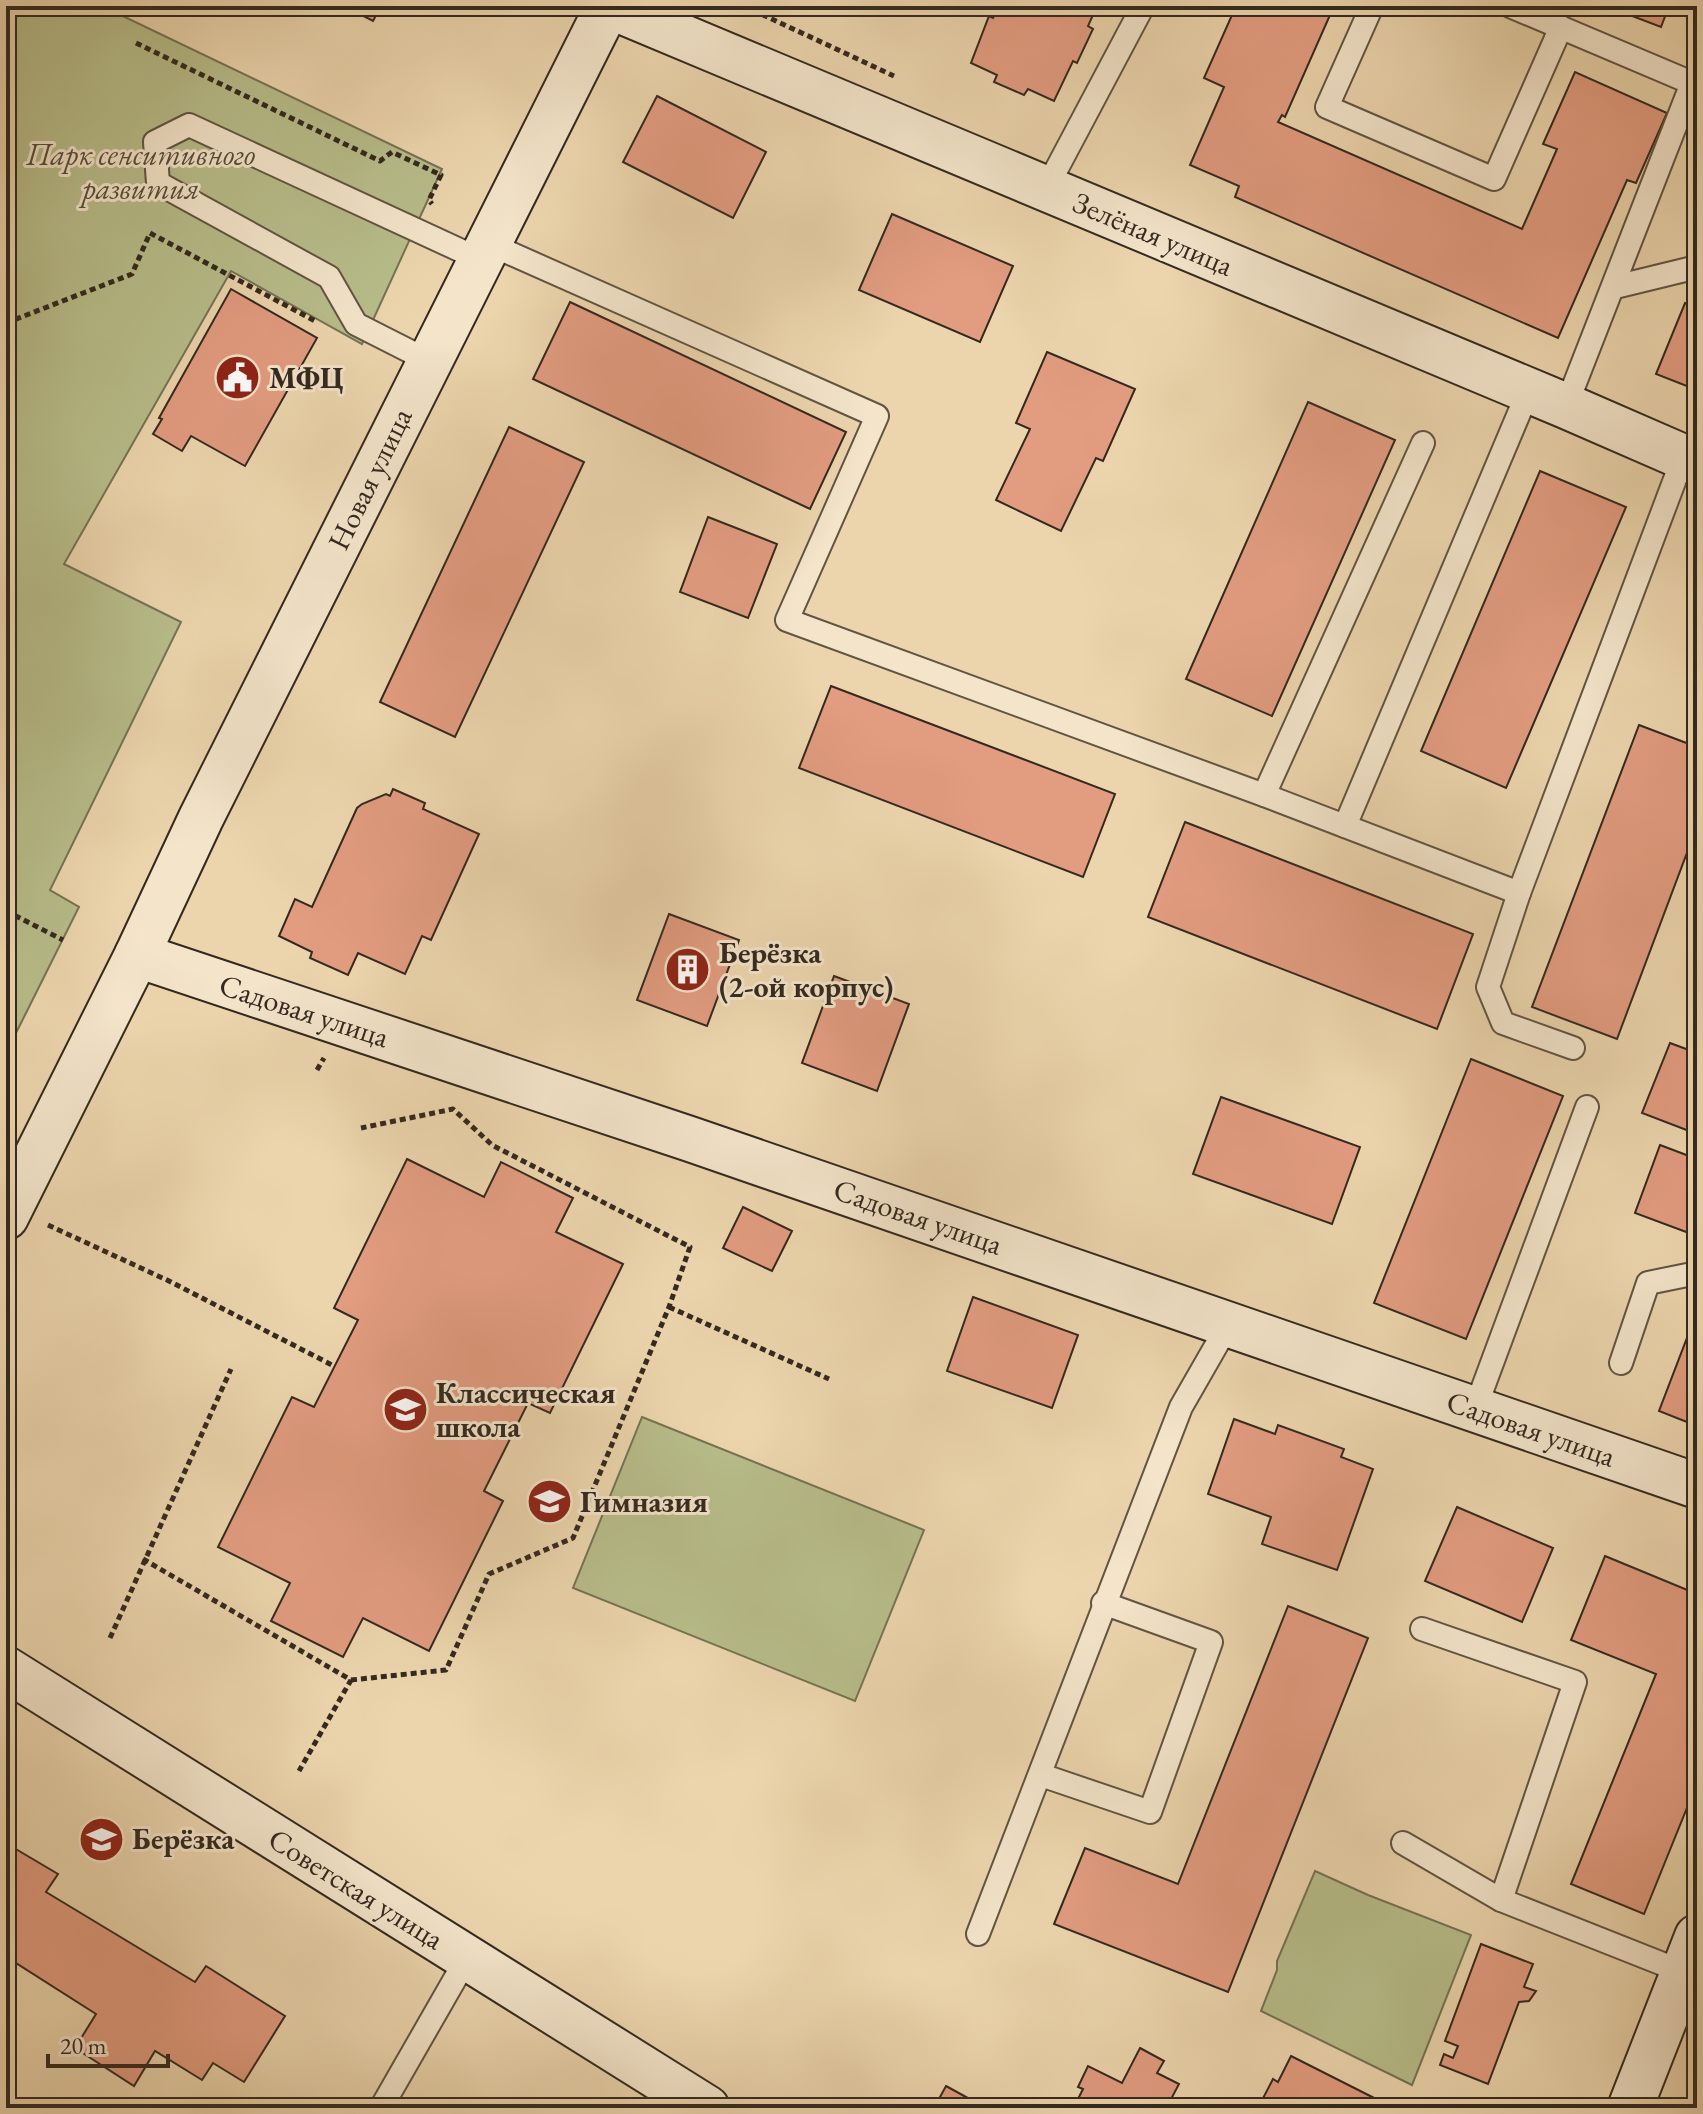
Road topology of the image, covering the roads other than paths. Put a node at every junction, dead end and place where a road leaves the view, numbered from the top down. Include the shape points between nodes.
1 (608, 6) edge
2 (1143, 6) edge
3 (1372, 6) edge
4 (1510, 6) edge
5 (1561, 27) junction
6 (1046, 189) junction
7 (483, 251) junction
8 (1697, 267) edge
9 (1615, 287) junction
10 (429, 361) junction
11 (1547, 399) junction
12 (1423, 443) dead end
13 (1690, 460) edge
14 (1264, 795) junction
15 (1345, 826) junction
16 (1519, 893) junction
17 (137, 955) junction
18 (1573, 1048) dead end
19 (1587, 1107) dead end
20 (21, 1218) edge
21 (1697, 1273) edge
22 (1228, 1325) junction
23 (1621, 1363) dead end
24 (1475, 1409) junction
25 (1697, 1486) edge
26 (1103, 1603) junction
27 (1422, 1629) dead end
28 (6, 1669) edge
29 (1041, 1775) junction
30 (1403, 1843) dead end
31 (1501, 1900) junction
32 (978, 1934) dead end
33 (1690, 1955) edge
34 (467, 1958) junction
35 (381, 2108) edge
36 (707, 2108) edge
37 (1630, 2108) edge

1 - 6 street, Зелёная улица
1 - 7 street, Новая улица
2 - 6 lane
3 - 5 lane via 1327,107 1494,179
4 - 5 lane
5 - 9 lane via 1692,83
6 - 11 street, Зелёная улица
7 - 10 street, Новая улица
7 - 10 lane via 189,125 155,142 158,183 329,277 356,324
7 - 14 lane via 877,416 787,620
8 - 9 lane
9 - 11 lane
10 - 17 street, Новая улица
11 - 13 street, Зелёная улица
11 - 15 lane
12 - 14 lane
13 - 16 lane
14 - 15 lane
15 - 16 lane
16 - 18 lane via 1488,987 1503,1023
17 - 20 street, Новая улица
17 - 22 street, Садовая улица
19 - 24 lane
21 - 23 lane via 1648,1283
22 - 24 street, Садовая улица
22 - 26 lane via 1181,1407
24 - 25 street, Садовая улица
26 - 29 lane
26 - 29 lane via 1211,1642 1150,1812
27 - 31 lane via 1575,1682
28 - 34 street, Советская улица
29 - 32 lane
30 - 31 lane
31 - 33 lane
33 - 37 street
34 - 35 lane
34 - 36 street, Советская улица

